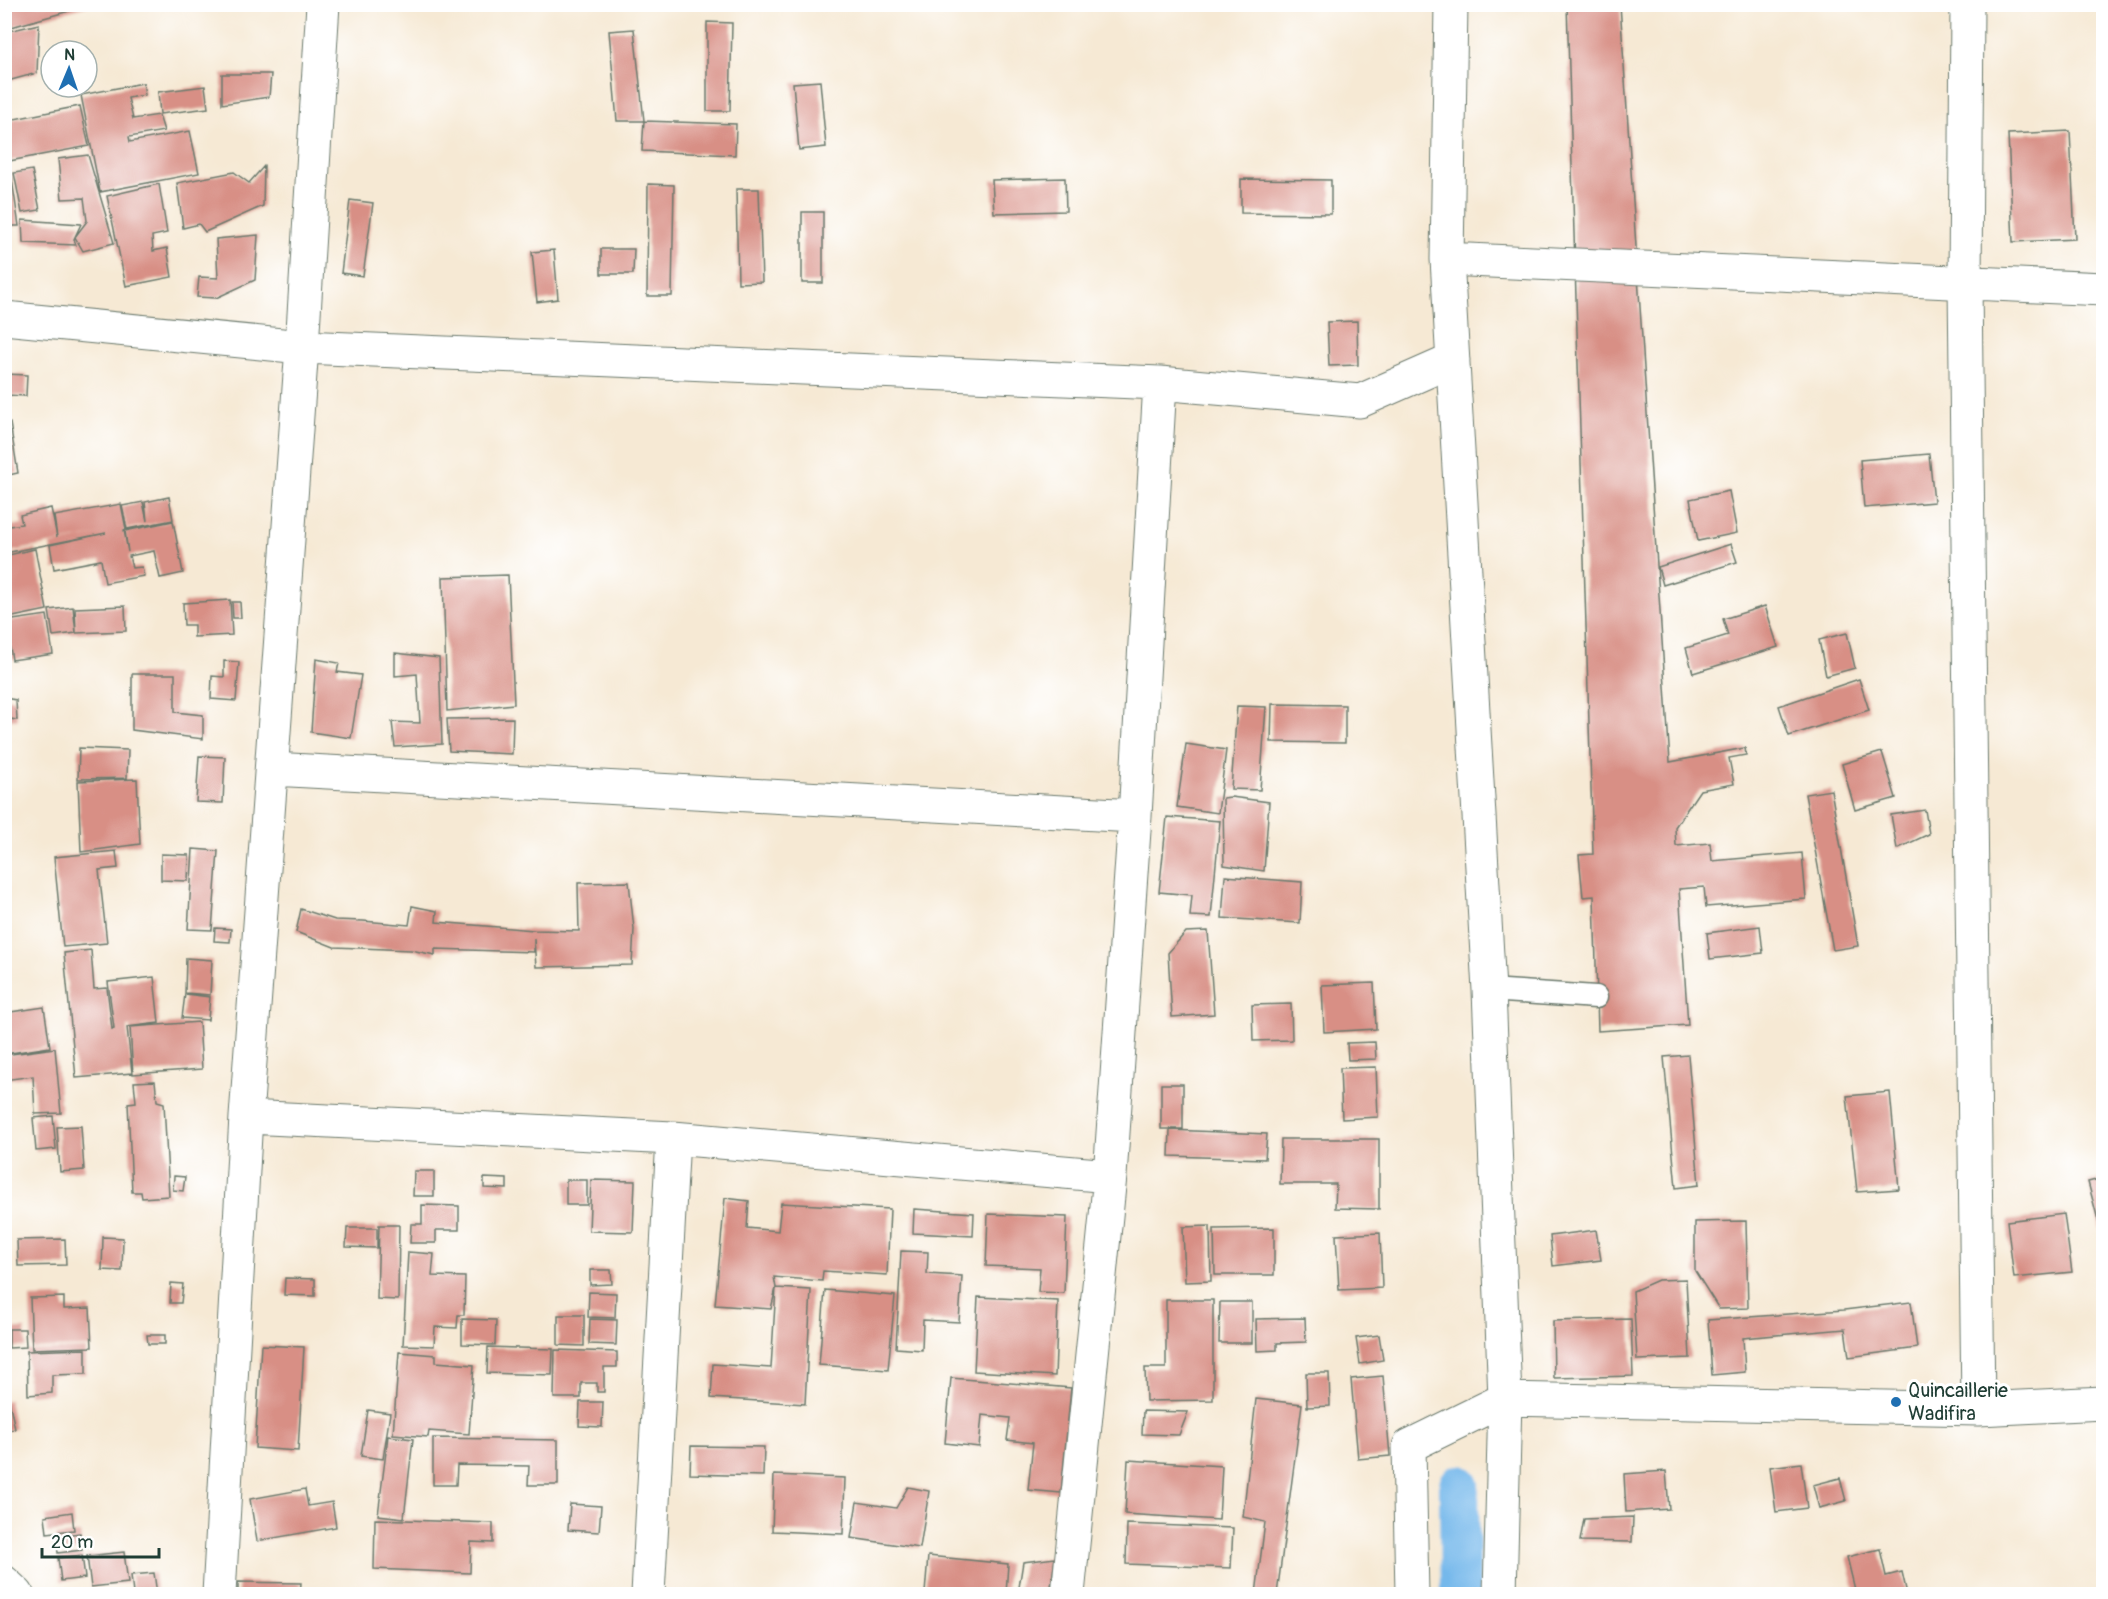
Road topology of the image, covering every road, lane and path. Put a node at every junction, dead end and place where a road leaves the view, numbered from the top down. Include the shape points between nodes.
1 (323, 4) edge
2 (1451, 4) edge
3 (1967, 4) edge
4 (1447, 259) junction
5 (1965, 284) junction
6 (2103, 289) edge
7 (4, 318) edge
8 (302, 347) junction
9 (1453, 360) junction
10 (1160, 383) junction
11 (272, 769) junction
12 (1135, 816) junction
13 (1489, 990) junction
14 (1596, 997) dead end
15 (246, 1117) junction
16 (674, 1138) junction
17 (1110, 1176) junction
18 (1505, 1399) junction
19 (2103, 1403) edge
20 (1978, 1409) junction
21 (4, 1582) edge
22 (17, 1594) edge
23 (219, 1594) edge
24 (648, 1594) edge
25 (1068, 1594) edge
26 (1412, 1594) edge
27 (1500, 1594) edge

1 - 8 street
2 - 4 street
3 - 5 street
4 - 5 street
4 - 9 street
5 - 6 street
5 - 20 street
7 - 8 street
8 - 10 street
8 - 11 street
9 - 10 street via 1360,401
9 - 13 street
10 - 12 street
11 - 12 street
11 - 15 street
12 - 17 street
13 - 14 lane
13 - 18 street
15 - 16 street
15 - 23 street
16 - 17 street
16 - 24 street
17 - 25 street
18 - 20 street
18 - 26 street via 1409,1446
18 - 27 street
19 - 20 street
21 - 22 street

